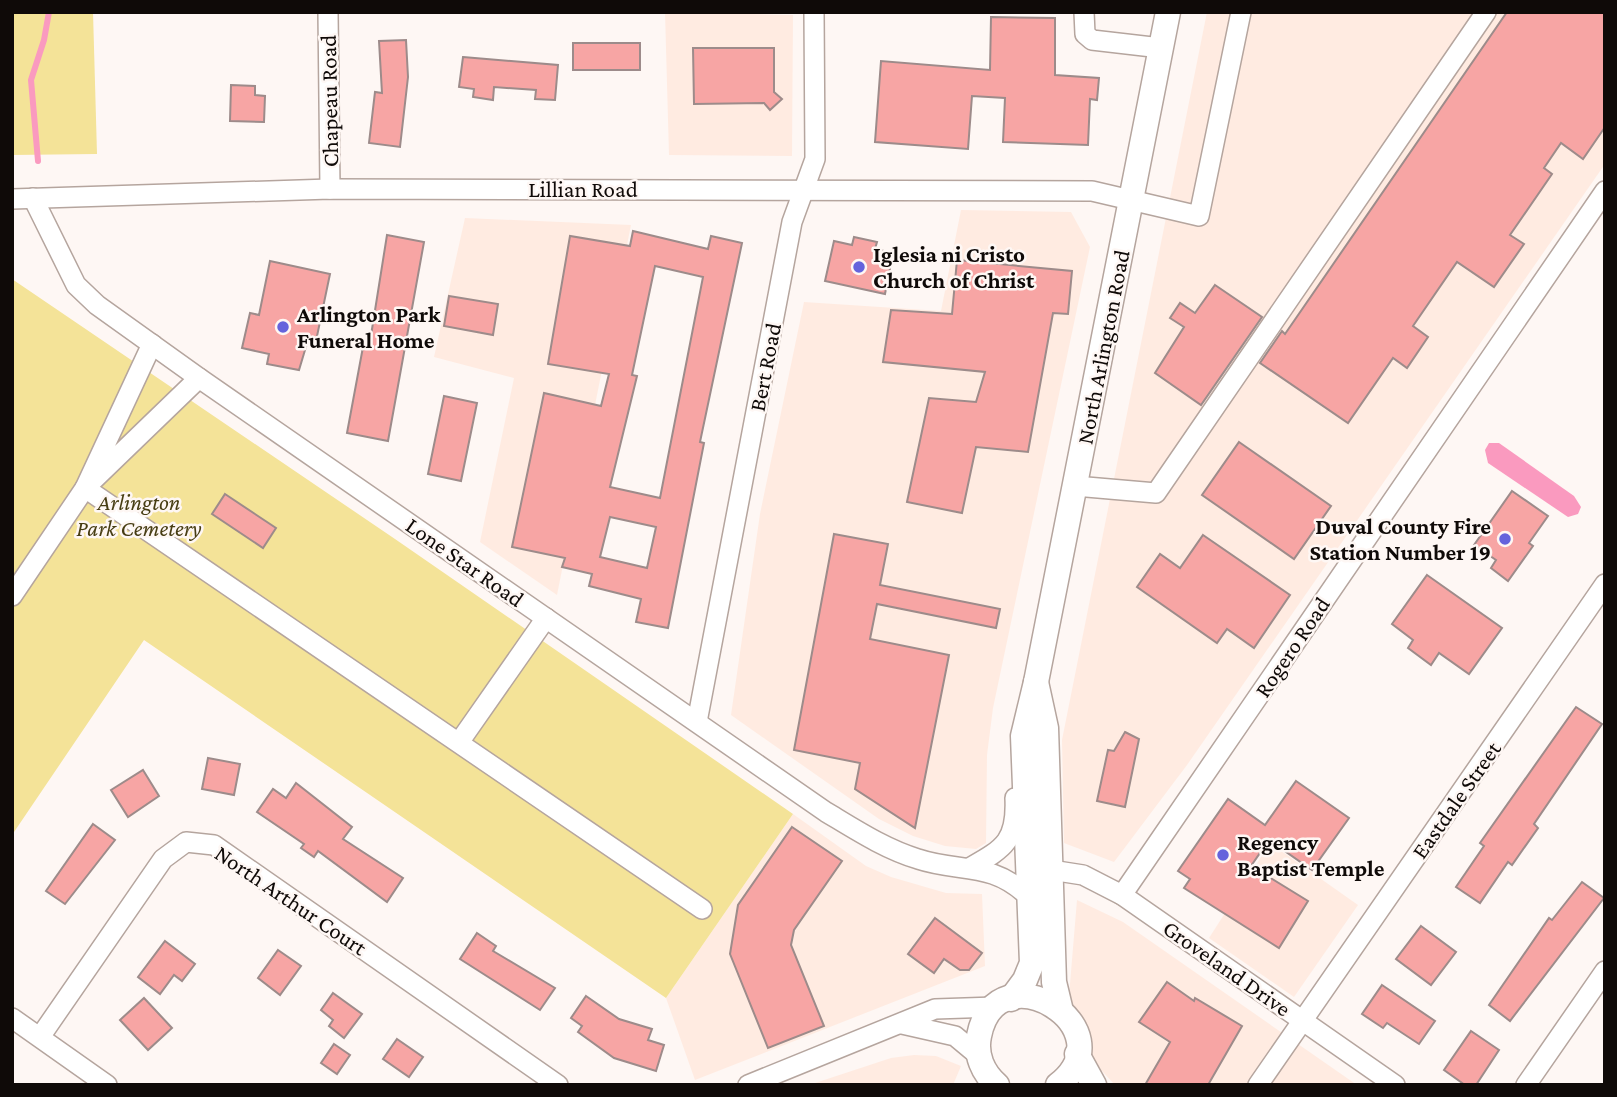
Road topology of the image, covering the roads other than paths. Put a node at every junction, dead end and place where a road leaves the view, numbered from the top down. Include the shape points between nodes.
1 (328, 12) edge
2 (814, 12) edge
3 (1084, 12) edge
4 (1168, 12) edge
5 (1241, 12) edge
6 (1486, 12) edge
7 (1161, 48) junction
8 (330, 189) junction
9 (804, 191) junction
10 (1604, 192) edge
11 (33, 198) junction
12 (12, 199) edge
13 (1132, 200) junction
14 (152, 344) junction
15 (199, 378) junction
16 (1075, 486) junction
17 (85, 488) junction
18 (1605, 584) edge
19 (12, 596) edge
20 (546, 618) junction
21 (1036, 682) junction
22 (1027, 710) junction
23 (697, 722) junction
24 (460, 741) junction
25 (971, 867) junction
26 (1051, 870) junction
27 (1028, 895) junction
28 (1122, 895) junction
29 (702, 909) dead end
30 (1605, 971) edge
31 (1003, 1003) junction
32 (1059, 1007) junction
33 (12, 1018) edge
34 (1303, 1021) junction
35 (901, 1024) junction
36 (40, 1037) junction
37 (1077, 1054) junction
38 (986, 1074) edge
39 (107, 1085) edge
40 (558, 1085) edge
41 (748, 1085) edge
42 (1058, 1085) edge
43 (1094, 1085) edge
44 (1258, 1085) edge
45 (1395, 1085) edge
46 (1525, 1085) edge

1 - 8 street, Chapeau Road
2 - 9 street, Bert Road via 814,159
3 - 7 street via 1086,34 1092,40
4 - 7 main road, North Arlington Road
5 - 13 street, Lillian Road via 1199,216
6 - 16 street via 1156,493
7 - 13 main road, North Arlington Road
8 - 9 street, Lillian Road
8 - 11 street, Lillian Road
9 - 13 street, Lillian Road via 1092,191
9 - 23 street, Bert Road via 793,222
10 - 28 street, Rogero Road
11 - 12 street
11 - 14 street, Lone Star Road via 76,285
13 - 16 main road, North Arlington Road
14 - 15 street, Lone Star Road
14 - 17 street
15 - 17 street
15 - 20 street, Lone Star Road
16 - 21 main road, North Arlington Road
17 - 19 street
17 - 24 street
18 - 34 street, Eastdale Street
20 - 23 street, Lone Star Road
20 - 24 street
21 - 22 main road, North Arlington Road
21 - 26 main road, North Arlington Road via 1046,728
22 - 25 street via 1012,734 1016,819 1010,840
22 - 27 main road, North Arlington Road via 1023,736
23 - 25 street, Lone Star Road via 826,813 874,841 920,860
24 - 29 street
25 - 27 street, Lone Star Road via 1010,878
26 - 28 street, Groveland Drive via 1083,875
26 - 32 main road, North Arlington Road via 1054,982
27 - 31 main road, North Arlington Road via 1031,963 1025,980
28 - 34 street, Groveland Drive
30 - 46 street
31 - 32 main road via 1041,998
31 - 35 street via 935,1009
31 - 38 main road, North Arlington Road via 979,1035
32 - 37 main road via 1076,1034
33 - 36 street
34 - 44 street, Eastdale Street
34 - 45 street, Groveland Drive
35 - 38 street via 955,1036
35 - 41 street
36 - 39 street
36 - 40 street, North Arthur Court via 163,859 186,842 215,845
37 - 42 main road
37 - 43 main road

